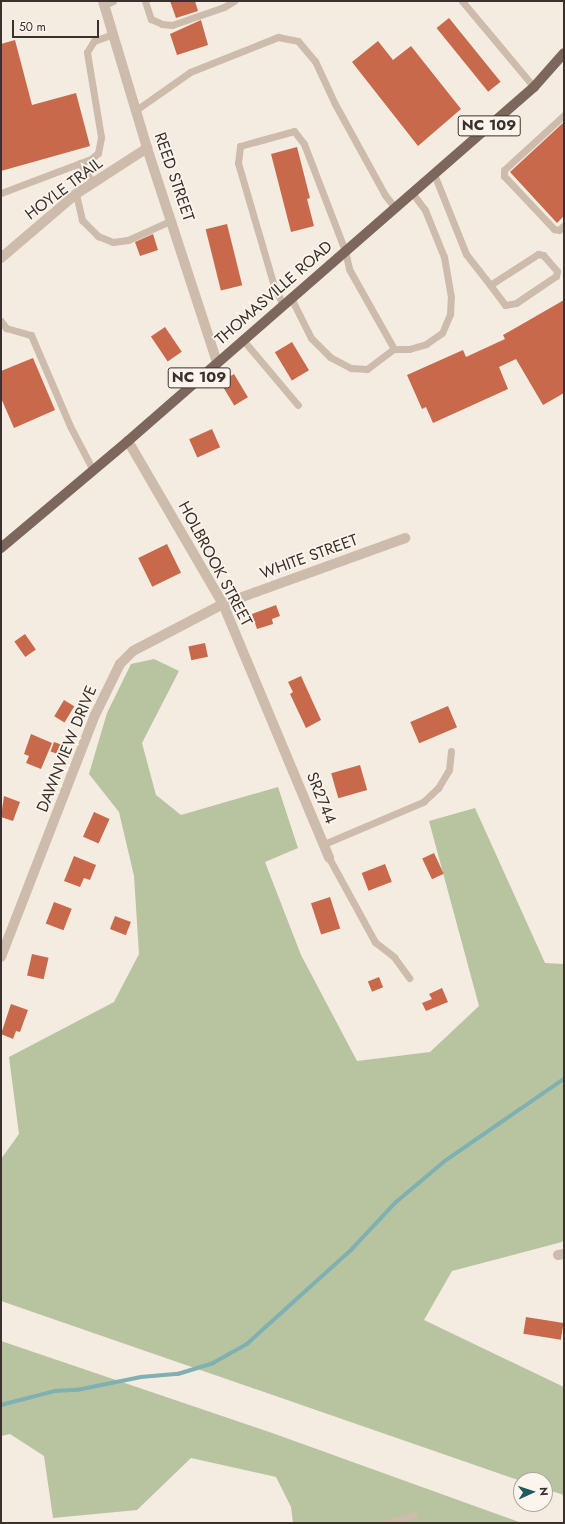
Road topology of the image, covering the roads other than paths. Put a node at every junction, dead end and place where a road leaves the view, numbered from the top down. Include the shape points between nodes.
1 (145, 1) edge
2 (234, 1) edge
3 (462, 1) edge
4 (107, 2) edge
5 (113, 34) junction
6 (564, 55) edge
7 (534, 87) junction
8 (136, 110) junction
9 (564, 115) edge
10 (147, 148) junction
11 (80, 163) junction
12 (434, 174) junction
13 (93, 183) junction
14 (1, 193) edge
15 (412, 193) junction
16 (76, 194) junction
17 (395, 208) junction
18 (172, 220) junction
19 (564, 225) edge
20 (345, 251) junction
21 (1, 258) edge
22 (490, 285) junction
23 (287, 302) junction
24 (1, 321) edge
25 (243, 340) junction
26 (394, 349) junction
27 (217, 362) junction
28 (298, 405) dead end
29 (128, 441) junction
30 (93, 470) junction
31 (405, 538) dead end
32 (1, 548) edge
33 (222, 604) junction
34 (286, 750) joint
35 (451, 751) dead end
36 (324, 844) junction
37 (329, 858) joint
38 (1, 957) edge
39 (409, 978) dead end
40 (414, 1515) dead end
41 (386, 1523) edge

1 - 2 lane via 152,19 172,25
3 - 7 lane
4 - 5 street, REED STREET
5 - 8 street, REED STREET
5 - 11 lane via 89,46 87,60 101,145 91,159
6 - 7 main road, THOMASVILLE ROAD / NC 109
7 - 12 main road, THOMASVILLE ROAD / NC 109
8 - 10 street, REED STREET
8 - 17 lane via 190,72 278,37 298,41 315,61 334,104
9 - 19 lane via 504,170 504,176 554,229 558,230
10 - 13 street, HOYLE TRAIL
10 - 18 street, REED STREET
11 - 13 lane
11 - 14 lane
12 - 15 main road, THOMASVILLE ROAD / NC 109
12 - 22 lane via 466,254
13 - 16 street, HOYLE TRAIL
15 - 17 main road, THOMASVILLE ROAD / NC 109
15 - 26 lane via 425,210 444,258 451,297 450,314 442,333 426,344 410,349
16 - 18 lane via 82,220 98,236 113,242 133,238
16 - 21 street, HOYLE TRAIL
17 - 20 main road, THOMASVILLE ROAD / NC 109
18 - 27 street, REED STREET
20 - 23 main road, THOMASVILLE ROAD / NC 109
20 - 23 lane via 304,144 294,131 240,146 238,163 274,286
20 - 26 lane via 349,269
22 - 22 lane via 505,305 516,303 556,276 557,271 543,255 538,254
23 - 25 main road, THOMASVILLE ROAD / NC 109
23 - 26 lane via 311,338 330,357 350,368 367,369
24 - 30 lane via 6,328 31,335 70,426
25 - 27 main road, THOMASVILLE ROAD / NC 109
25 - 28 lane
27 - 29 main road, THOMASVILLE ROAD / NC 109
29 - 30 main road, THOMASVILLE ROAD / NC 109
29 - 33 street, HOLBROOK STREET
30 - 32 main road, THOMASVILLE ROAD / NC 109
31 - 33 street, WHITE STREET
33 - 34 street, HOLBROOK STREET
33 - 38 street, DAWNVIEW DRIVE via 133,651 120,664 95,715
34 - 36 street, SR2744
35 - 36 lane via 449,770 438,788 422,802
36 - 37 street, SR2744
37 - 39 lane via 375,942 394,957
40 - 41 lane

